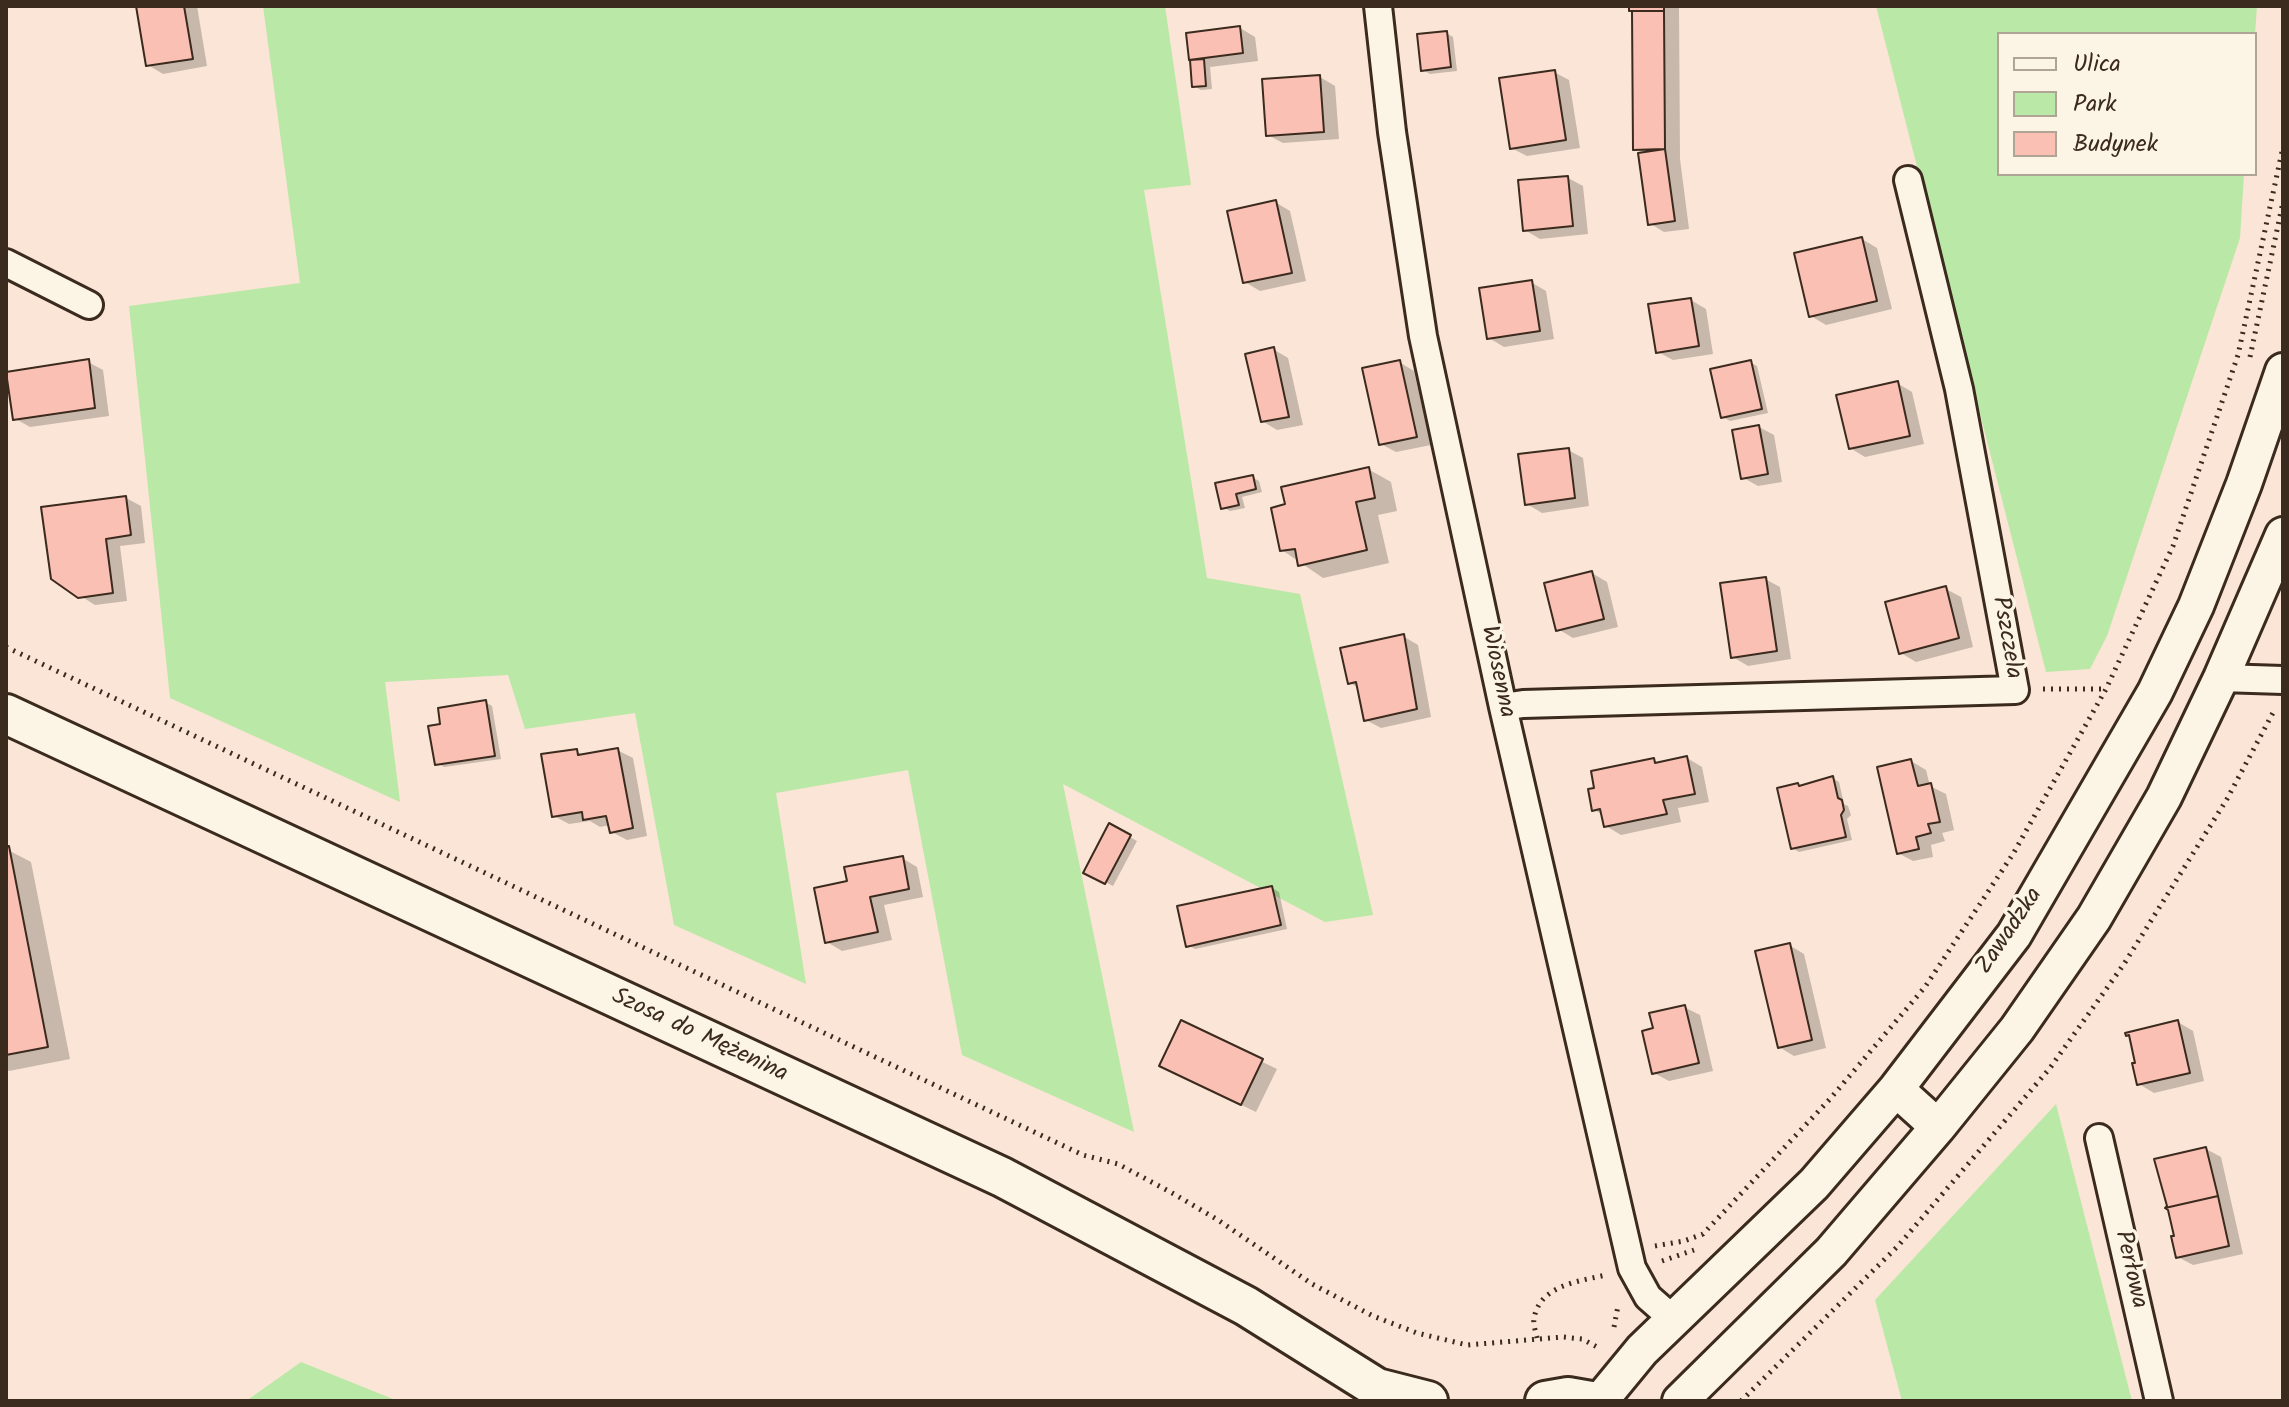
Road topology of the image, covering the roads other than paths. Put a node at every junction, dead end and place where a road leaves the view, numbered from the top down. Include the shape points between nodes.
1 (1378, 6) edge
2 (1908, 180) dead end
3 (6, 263) edge
4 (89, 305) dead end
5 (2283, 371) edge
6 (2283, 535) edge
7 (2221, 678) junction
8 (2283, 680) edge
9 (1503, 707) junction
10 (6, 714) edge
11 (1896, 1089) junction
12 (1938, 1127) junction
13 (2099, 1138) dead end
14 (1673, 1319) junction
15 (1384, 1395) edge
16 (1428, 1401) edge
17 (1545, 1401) edge
18 (1591, 1401) edge
19 (1600, 1401) edge
20 (1680, 1401) edge
21 (2159, 1401) edge

1 - 9 street, Wiosenna via 1423,336
2 - 9 street, Pszczela via 1959,389 2015,690
3 - 4 street
5 - 11 street, Zawadzka via 2196,606 2155,692 2014,935
6 - 7 street
7 - 8 street
7 - 12 street via 2164,797 2094,918 2017,1029
9 - 14 street, Wiosenna via 1632,1268 1648,1297
10 - 15 main road, Szosa do Mężenina via 1002,1177 1246,1306
11 - 12 street
11 - 14 street, Zawadzka via 1814,1184
12 - 20 street via 1831,1252
13 - 21 street, Perłowa
14 - 19 street, Zawadzka
15 - 16 main road, Szosa do Mężenina
17 - 18 main road

